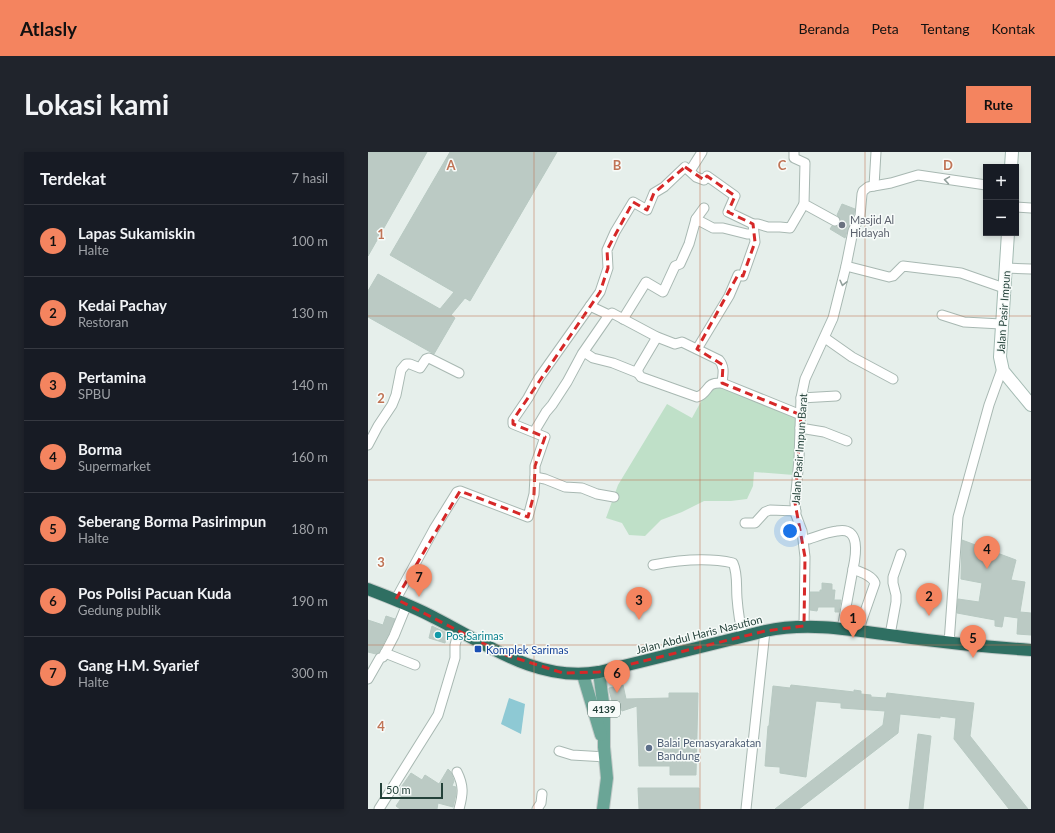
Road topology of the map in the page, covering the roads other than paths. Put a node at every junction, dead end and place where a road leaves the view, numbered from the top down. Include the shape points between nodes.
1 (702, 152) edge
2 (794, 152) edge
3 (876, 152) edge
4 (1012, 152) edge
5 (1011, 164) edge
6 (690, 172) junction
7 (983, 185) edge
8 (874, 186) junction
9 (804, 204) junction
10 (1019, 207) edge
11 (704, 208) dead end
12 (1031, 208) edge
13 (696, 220) junction
14 (834, 221) tunnel mouth
15 (753, 224) junction
16 (753, 234) junction
17 (1008, 236) edge
18 (846, 266) junction
19 (1006, 268) junction
20 (1031, 269) edge
21 (1004, 288) junction
22 (590, 306) junction
23 (609, 315) junction
24 (942, 315) dead end
25 (623, 319) junction
26 (1001, 324) junction
27 (657, 337) junction
28 (825, 338) junction
29 (697, 349) junction
30 (584, 352) junction
31 (1002, 369) junction
32 (459, 373) dead end
33 (638, 373) junction
34 (893, 379) dead end
35 (722, 383) junction
36 (836, 396) dead end
37 (801, 398) junction
38 (1031, 405) edge
39 (801, 415) junction
40 (800, 428) junction
41 (534, 432) junction
42 (847, 441) dead end
43 (368, 445) edge
44 (535, 477) junction
45 (614, 497) dead end
46 (796, 511) junction
47 (745, 523) dead end
48 (809, 539) dead end
49 (901, 554) dead end
50 (653, 565) dead end
51 (853, 569) junction
52 (368, 589) edge
53 (401, 602) junction
54 (804, 626) junction
55 (842, 629) junction
56 (459, 630) junction
57 (765, 631) junction
58 (859, 631) junction
59 (890, 635) junction
60 (743, 636) junction
61 (949, 643) junction
62 (455, 645) junction
63 (1031, 650) edge
64 (385, 653) junction
65 (415, 665) dead end
66 (599, 672) junction
67 (583, 675) junction
68 (368, 679) edge
69 (426, 734) junction
70 (559, 751) dead end
71 (605, 752) junction
72 (456, 772) dead end
73 (542, 794) dead end
74 (379, 809) edge
75 (459, 809) edge
76 (537, 809) edge
77 (603, 809) edge
78 (746, 809) edge

1 - 6 street
2 - 9 street via 794,158 805,163
3 - 8 street
4 - 5 street
6 - 15 street via 704,180 707,176 735,196 728,212
6 - 22 street via 685,167 654,193 647,210 633,202 607,250 608,268 600,292
7 -> 8 street via 918,175
8 - 18 street, Jalan Pasir Impun Barat via 868,187 862,194 860,216 851,230
9 - 14 street
9 - 15 street via 790,228
10 - 12 street
11 - 13 street
13 - 16 street via 713,228
13 - 25 street via 680,264 675,266 663,292 646,282
15 - 16 street
16 - 29 street via 755,242 743,276 738,275 729,296
17 - 19 street, Jalan Pasir Impun
18 - 21 street via 889,276 893,276 903,266 942,270 961,273
18 -> 28 street, Jalan Pasir Impun Barat via 833,318
19 - 20 street
19 - 21 street, Jalan Pasir Impun
21 - 26 street, Jalan Pasir Impun
22 - 23 street
22 - 41 street via 571,330 513,420 513,424
23 - 25 street via 612,313
23 - 30 street
24 - 26 street via 964,322
25 - 27 street
26 - 31 street, Jalan Pasir Impun
27 - 29 street via 675,344 682,342
27 - 33 street
28 - 34 street via 852,357
28 - 37 street, Jalan Pasir Impun Barat via 805,379
29 - 35 street via 719,360 723,365
30 - 33 street via 593,358
30 - 41 street
31 - 38 street, Jalan Pasir Impun
31 - 61 street via 989,405 958,517
32 - 43 street via 429,358 420,368 406,364 401,370 392,406
33 - 35 street via 697,397 702,396 714,383
35 - 39 street
36 - 37 street
37 - 39 street, Jalan Pasir Impun Barat
39 - 40 street, Jalan Pasir Impun Barat
40 - 42 street via 824,432
40 - 46 street, Jalan Pasir Impun Barat
41 - 44 street via 545,437 535,466
44 - 45 street via 565,487 582,488
44 - 53 street via 528,517 457,492 434,529
46 - 47 street via 770,510 755,523
46 - 54 street, Jalan Pasir Impun Barat via 802,531 805,557
48 - 51 street via 837,530 844,530 850,534 856,543
49 - 59 street via 893,577 896,602
50 - 60 street via 692,560 733,563 736,570
51 - 55 street
51 - 58 street via 875,583
52 - 53 highway, Jalan Abdul Haris Nasution
53 - 56 highway, Jalan Abdul Haris Nasution
53 - 64 street via 394,636
54 - 55 highway, Jalan Abdul Haris Nasution
54 - 57 highway, Jalan Abdul Haris Nasution
55 - 58 highway, Jalan Abdul Haris Nasution
56 - 62 street
56 - 67 highway, Jalan Abdul Haris Nasution via 525,663 557,672
57 - 60 highway, Jalan Abdul Haris Nasution
57 - 78 street
58 - 59 highway, Jalan Abdul Haris Nasution
59 - 61 highway, Jalan Abdul Haris Nasution
60 - 66 highway, Jalan Abdul Haris Nasution
61 - 63 highway, Jalan Abdul Haris Nasution
62 - 69 street via 449,656
62 - 69 street via 455,658 438,715
64 - 65 street
64 - 68 street
66 - 67 highway, Jalan Abdul Haris Nasution
66 - 71 main road, 4139 via 604,710
67 - 71 main road, 4139
69 - 74 street
70 - 71 street via 579,756
71 - 77 main road, 4139 via 607,778
72 - 75 street via 462,783
73 - 76 street

